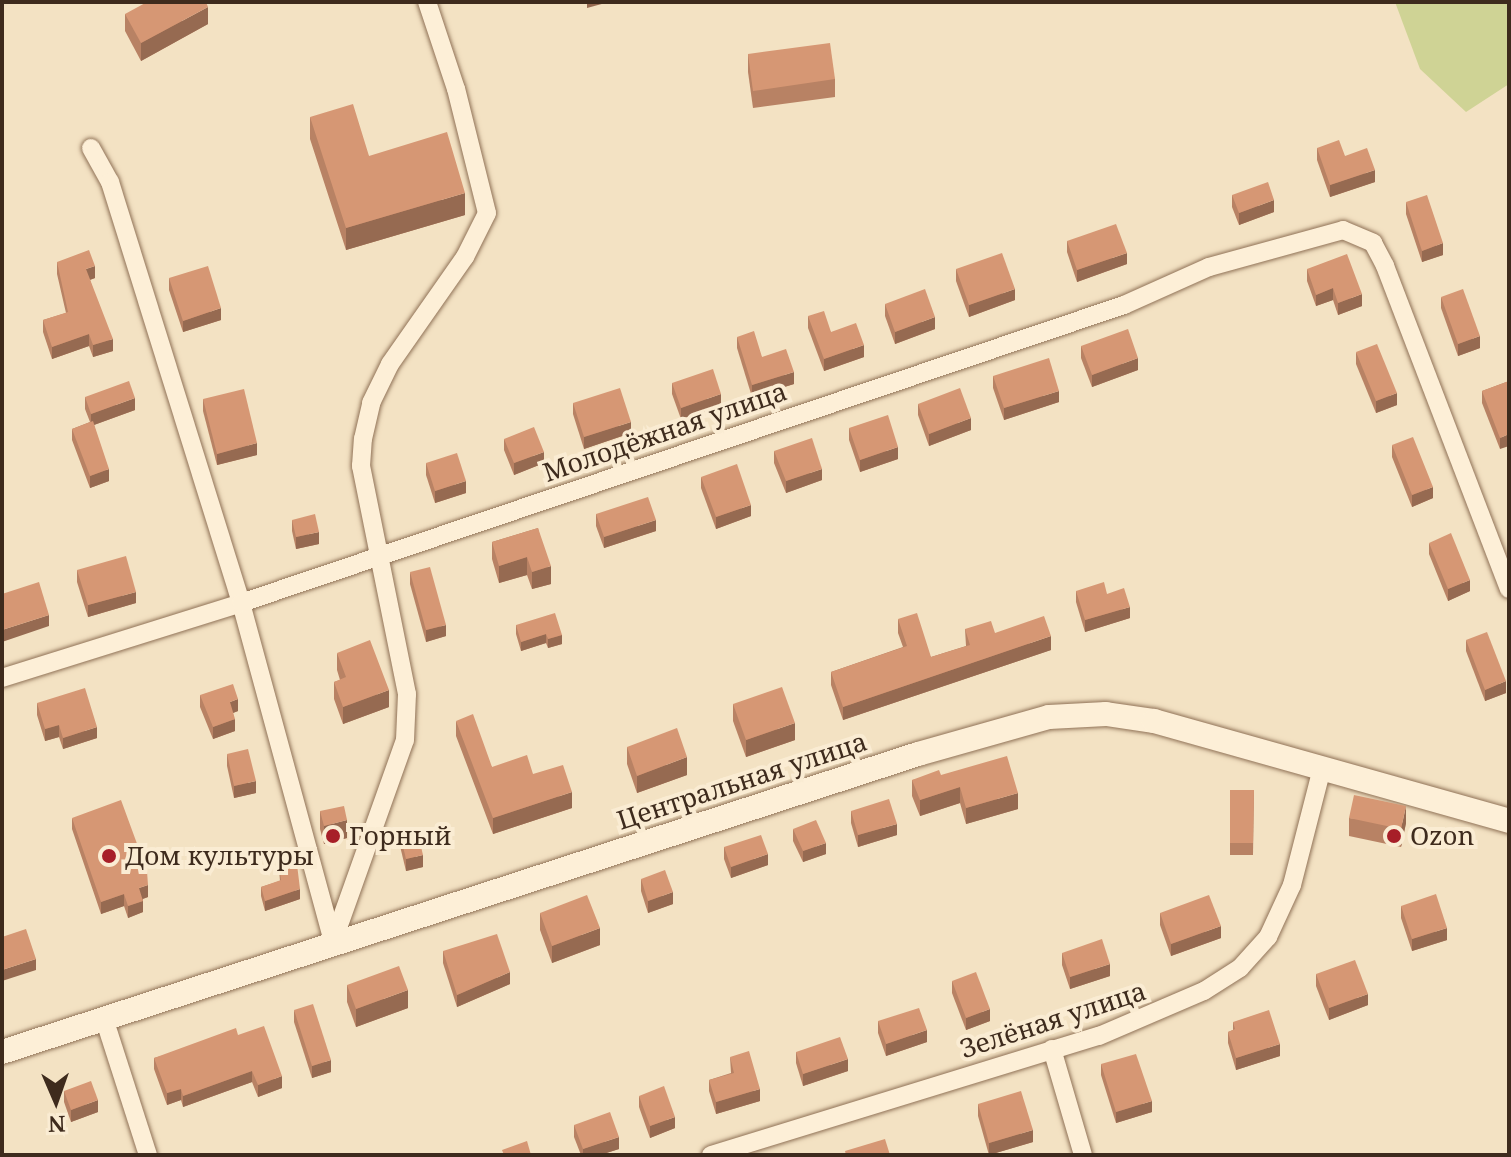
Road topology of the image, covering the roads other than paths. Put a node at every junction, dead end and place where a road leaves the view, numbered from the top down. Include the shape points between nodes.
1 (427, 2) edge
2 (91, 148) dead end
3 (377, 556) junction
4 (1509, 589) edge
5 (241, 603) junction
6 (2, 678) edge
7 (1322, 768) junction
8 (1509, 821) edge
9 (333, 942) junction
10 (104, 1018) junction
11 (1052, 1049) junction
12 (2, 1052) edge
13 (148, 1155) edge
14 (711, 1155) edge
15 (1083, 1155) edge

1 - 3 street via 456,89 487,213 465,257 390,364 371,403 361,466
2 - 5 street via 110,182
3 - 4 street, Молодёжная улица via 1124,305 1209,267 1343,230 1373,243 1385,266
3 - 5 street, Молодёжная улица
3 - 9 street via 407,694 405,740
5 - 6 street, Молодёжная улица
5 - 9 street
7 - 8 street, Центральная улица
7 - 9 street, Центральная улица via 1154,721 1106,714 1049,717
7 - 11 street, Зелёная улица via 1292,885 1268,937 1240,968 1161,1013
9 - 10 street, Центральная улица
10 - 12 street, Центральная улица
10 - 13 street
11 - 14 street, Зелёная улица
11 - 15 street

